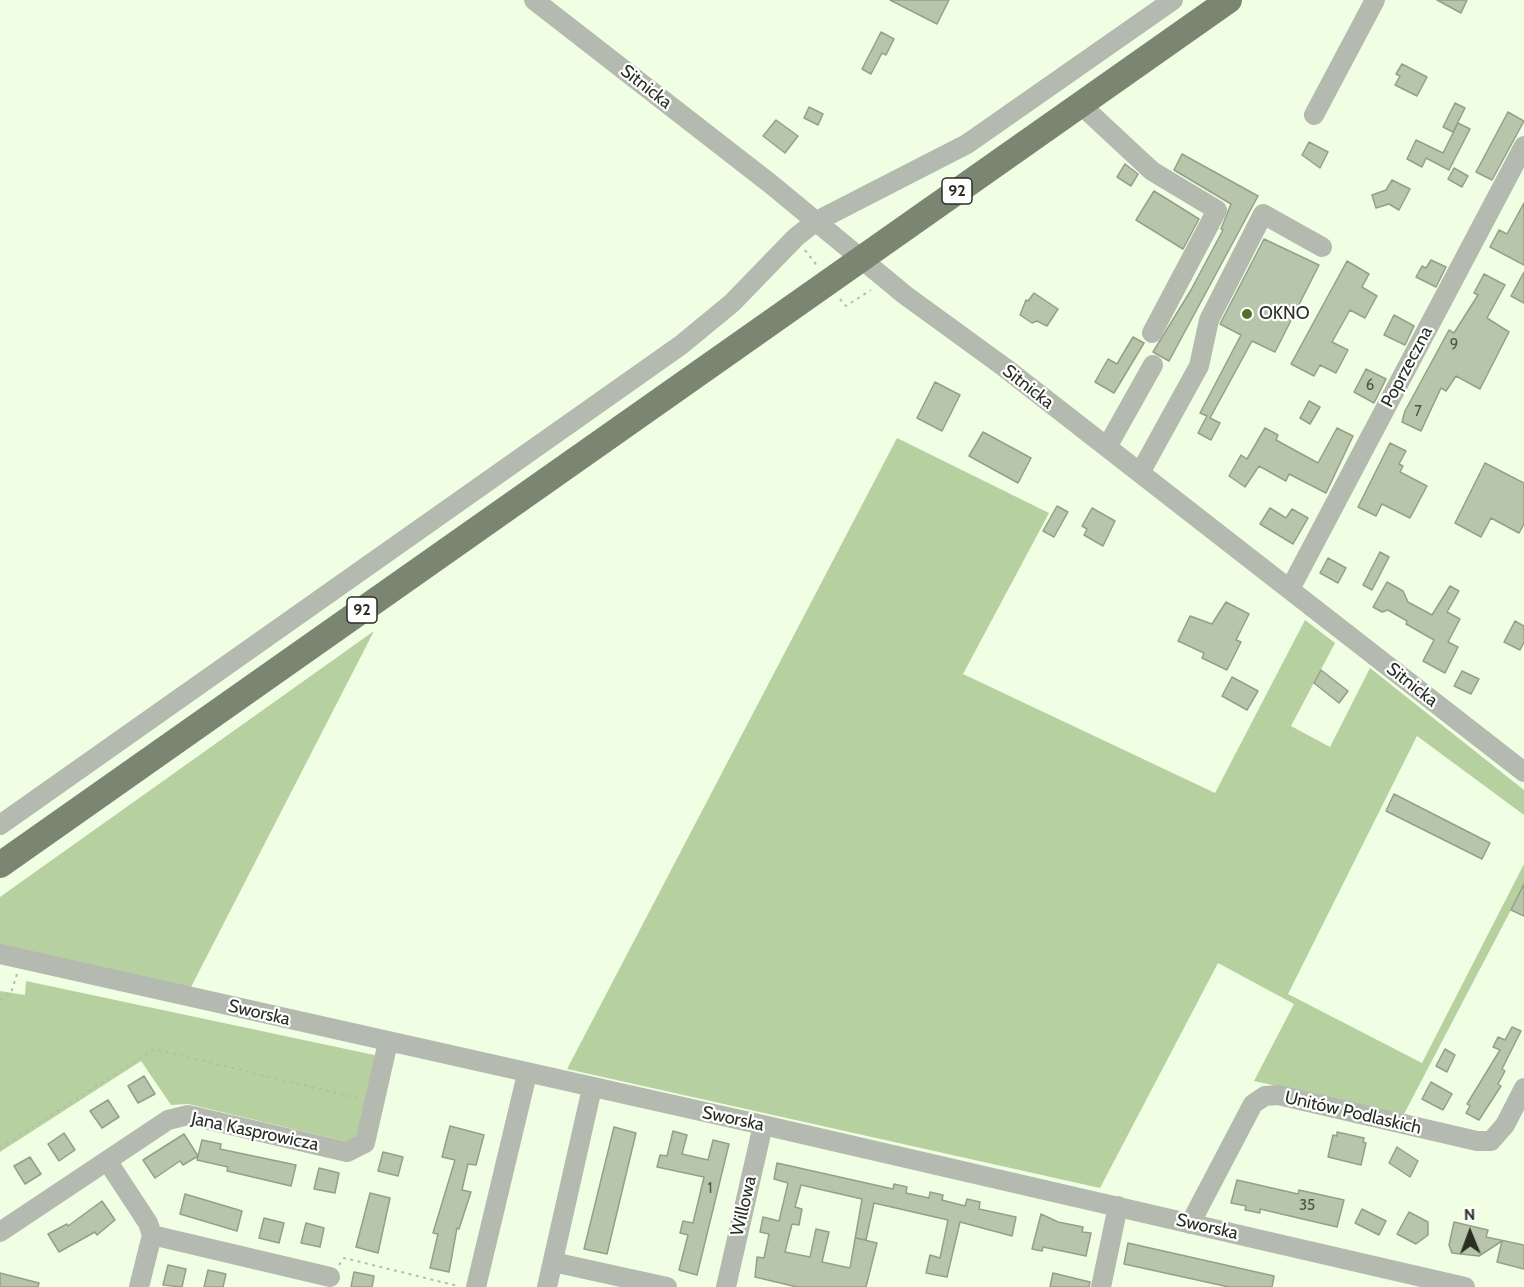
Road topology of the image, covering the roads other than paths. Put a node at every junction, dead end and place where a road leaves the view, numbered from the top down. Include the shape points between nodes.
1 (534, 0) edge
2 (1173, 0) edge
3 (1229, 0) edge
4 (1375, 0) edge
5 (1080, 104) junction
6 (1314, 115) dead end
7 (1524, 146) edge
8 (815, 222) junction
9 (1322, 247) dead end
10 (862, 259) junction
11 (1152, 333) dead end
12 (1153, 365) dead end
13 (1107, 447) junction
14 (1140, 473) junction
15 (1290, 590) junction
16 (1524, 772) edge
17 (0, 825) edge
18 (0, 865) edge
19 (0, 954) edge
20 (388, 1042) junction
21 (527, 1074) junction
22 (592, 1088) junction
23 (1524, 1088) edge
24 (763, 1125) junction
25 (108, 1161) junction
26 (1118, 1206) junction
27 (1190, 1224) junction
28 (0, 1232) edge
29 (152, 1235) junction
30 (553, 1262) junction
31 (330, 1277) road end
32 (139, 1287) edge
33 (476, 1287) edge
34 (547, 1287) edge
35 (667, 1287) edge
36 (726, 1287) edge
37 (1101, 1287) edge
38 (1465, 1287) edge

1 - 8 street, Sitnicka
2 - 8 street via 967,144
3 - 5 main road, 92
4 - 6 street
5 - 10 main road, 92
5 - 11 street via 1152,171 1217,210
7 - 15 street, Poprzeczna
8 - 10 street, Sitnicka
8 - 17 street via 732,303 681,345
9 - 14 street via 1263,214 1209,320 1199,366
10 - 13 street, Sitnicka
10 - 18 main road, 92
12 - 13 street
13 - 14 street, Sitnicka
14 - 15 street, Sitnicka
15 - 16 street, Sitnicka
19 - 20 street, Sworska
20 - 21 street, Sworska
20 - 25 street, Jana Kasprowicza via 365,1143 347,1152 188,1115 168,1120
21 - 22 street, Sworska
21 - 33 street
22 - 24 street, Sworska
22 - 30 street
23 - 27 street, Unitów Podlaskich via 1505,1125 1491,1141 1278,1095 1264,1096 1253,1104
24 - 26 street, Sworska
24 - 36 street, Willowa
25 - 28 street, Jana Kasprowicza
25 - 29 street
26 - 27 street, Sworska
26 - 37 street
27 - 38 street, Sworska
29 - 31 street
29 - 32 street
30 - 34 street
30 - 35 street

